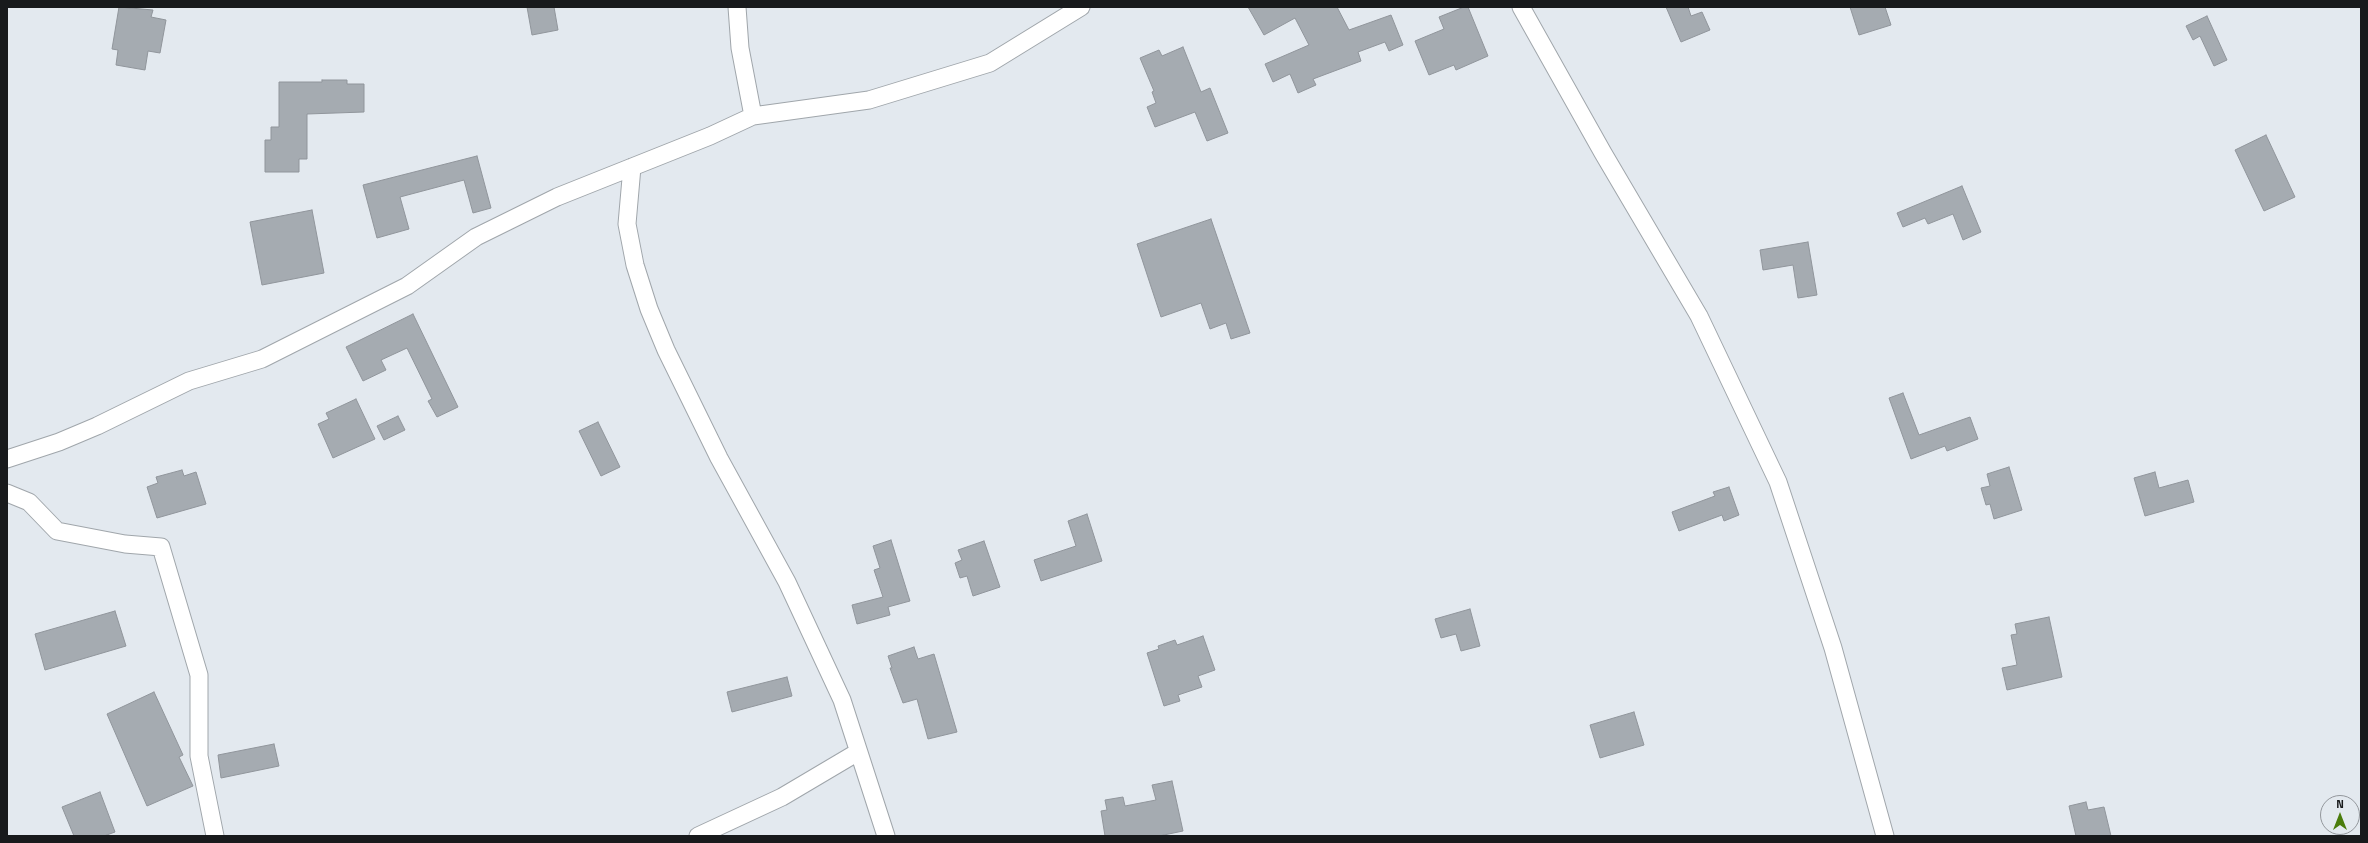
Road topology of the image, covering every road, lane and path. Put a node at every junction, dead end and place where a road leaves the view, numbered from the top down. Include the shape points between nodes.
1 (737, 7) edge
2 (1081, 7) edge
3 (1522, 7) edge
4 (753, 116) junction
5 (632, 167) junction
6 (7, 459) edge
7 (7, 493) edge
8 (858, 752) junction
9 (215, 836) edge
10 (698, 836) edge
11 (886, 836) edge
12 (1885, 836) edge

1 - 4 street via 740,48
2 - 4 street via 990,63 869,100
3 - 12 street via 1603,153 1699,316 1778,482 1832,648
4 - 5 street
5 - 6 street via 558,197 476,237 407,286 262,359 189,381 97,426
5 - 8 street via 627,224 635,266 649,309 666,350 719,458 787,582 842,700
7 - 9 street via 29,502 57,531 125,544 161,547 199,675 199,756
8 - 10 street via 782,797
8 - 11 street

